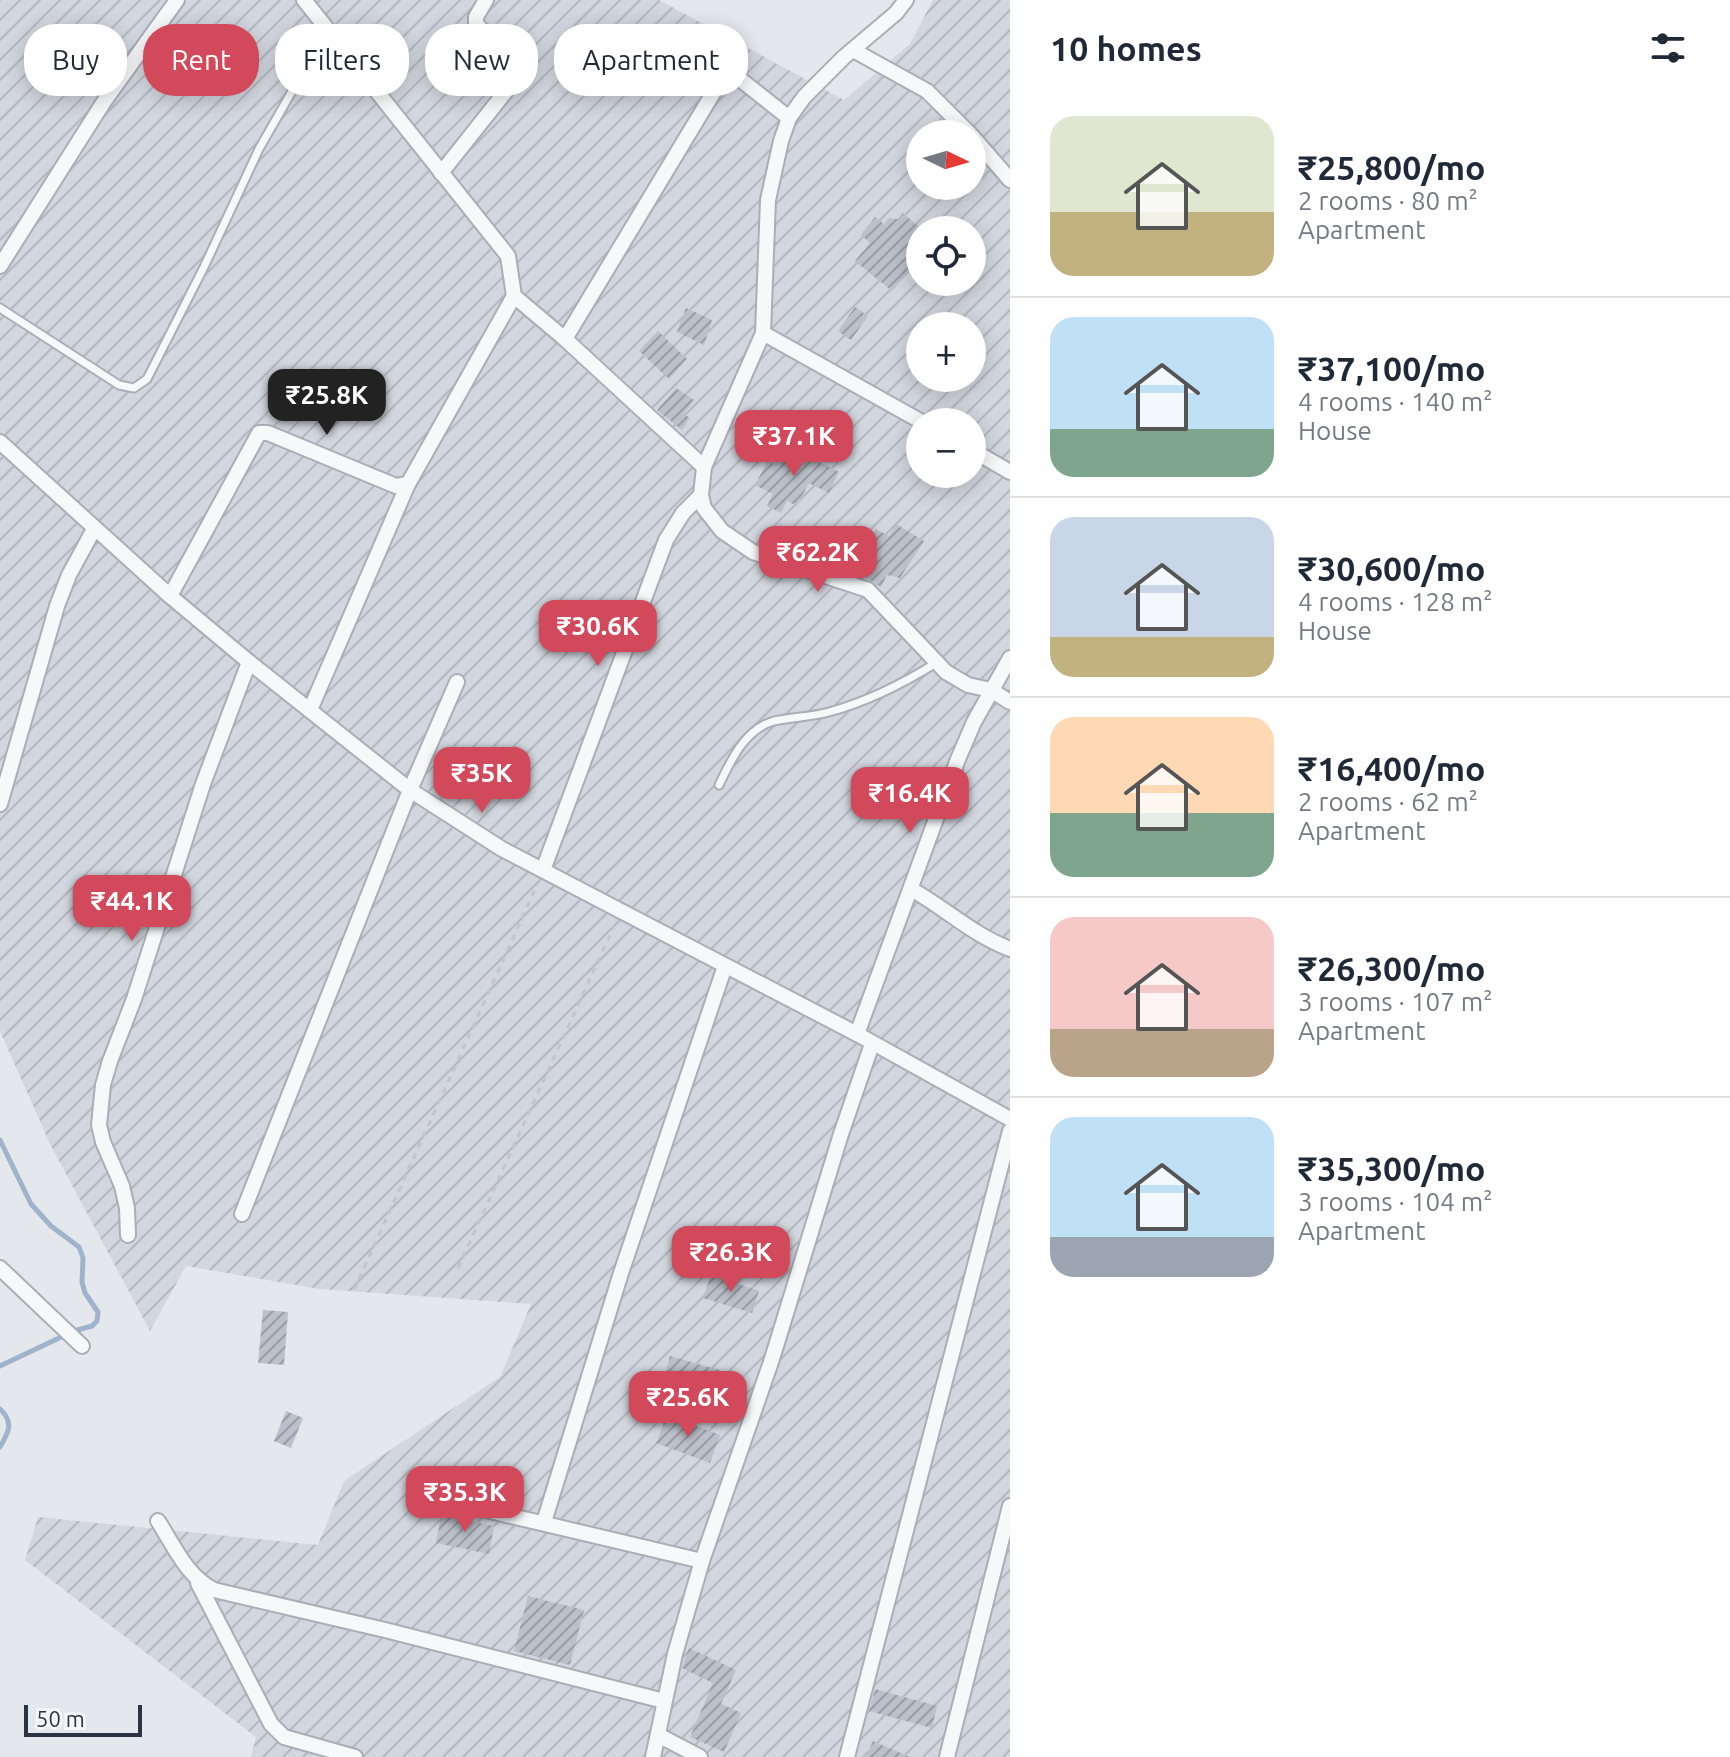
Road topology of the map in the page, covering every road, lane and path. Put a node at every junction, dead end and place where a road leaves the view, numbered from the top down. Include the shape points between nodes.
1 (177, 0) edge
2 (304, 0) edge
3 (486, 0) edge
4 (906, 0) edge
5 (322, 24) edge
6 (853, 50) junction
7 (289, 96) edge
8 (380, 96) edge
9 (789, 118) junction
10 (956, 120) edge
11 (986, 152) edge
12 (441, 173) junction
13 (1010, 180) edge
14 (0, 266) edge
15 (514, 296) junction
16 (0, 308) edge
17 (763, 333) junction
18 (565, 339) junction
19 (906, 413) edge
20 (0, 442) edge
21 (986, 458) edge
22 (704, 467) junction
23 (1010, 472) edge
24 (408, 484) junction
25 (701, 495) junction
26 (94, 529) junction
27 (170, 596) junction
28 (1010, 658) edge
29 (249, 662) junction
30 (936, 663) junction
31 (457, 682) dead end
32 (991, 690) junction
33 (1010, 702) edge
34 (310, 710) junction
35 (719, 785) dead end
36 (410, 790) junction
37 (0, 804) edge
38 (543, 870) junction
39 (911, 889) junction
40 (621, 911) junction
41 (1010, 949) edge
42 (725, 966) junction
43 (857, 1034) junction
44 (872, 1044) junction
45 (1010, 1119) edge
46 (1010, 1131) edge
47 (242, 1214) dead end
48 (128, 1235) dead end
49 (0, 1268) edge
50 (458, 1268) dead end
51 (354, 1290) dead end
52 (82, 1346) dead end
53 (452, 1502) dead end
54 (1010, 1506) edge
55 (158, 1521) dead end
56 (544, 1522) junction
57 (702, 1561) junction
58 (197, 1580) junction
59 (664, 1701) junction
60 (658, 1735) junction
61 (355, 1757) edge
62 (653, 1757) edge
63 (700, 1757) edge
64 (847, 1757) edge
65 (947, 1757) edge

1 - 14 street via 103,103
2 - 5 street
3 - 12 street via 476,24 522,71
4 - 6 street
6 - 9 street
6 - 10 street via 927,91
7 - 16 lane via 147,379 134,388 119,385
8 - 12 street
9 - 17 street via 768,200
9 - 18 street via 736,76 725,76
11 - 13 street
12 - 15 street via 509,258
15 - 18 street
15 - 24 street
17 - 19 street
17 - 22 street
18 - 22 street
20 - 26 street
21 - 23 street
22 - 25 street
24 - 27 street via 392,484 259,433
24 - 34 street
25 - 30 street via 722,531 753,552 868,590
25 - 38 street via 666,540
26 - 27 street
26 - 37 street via 57,606
27 - 29 street
28 - 32 street
29 - 34 street
29 - 48 street via 203,784 101,1096 99,1125 122,1186
30 - 32 street via 968,685
30 - 35 lane via 897,686 832,712 771,722 756,730
31 - 36 street
32 - 33 street
32 - 39 street via 958,759
34 - 36 street
36 - 38 street
36 - 47 street
38 - 40 street
38 - 51 path
39 - 41 street
39 - 43 street
40 - 42 street
40 - 50 path
42 - 43 street
42 - 56 street
43 - 44 street
44 - 45 street
44 - 57 street
46 - 64 street
49 - 52 street
53 - 56 street
54 - 65 street
55 - 58 street
56 - 57 street
57 - 59 street
58 - 59 street via 235,1596
58 - 61 street via 277,1732
59 - 60 street
60 - 62 street
60 - 63 street

